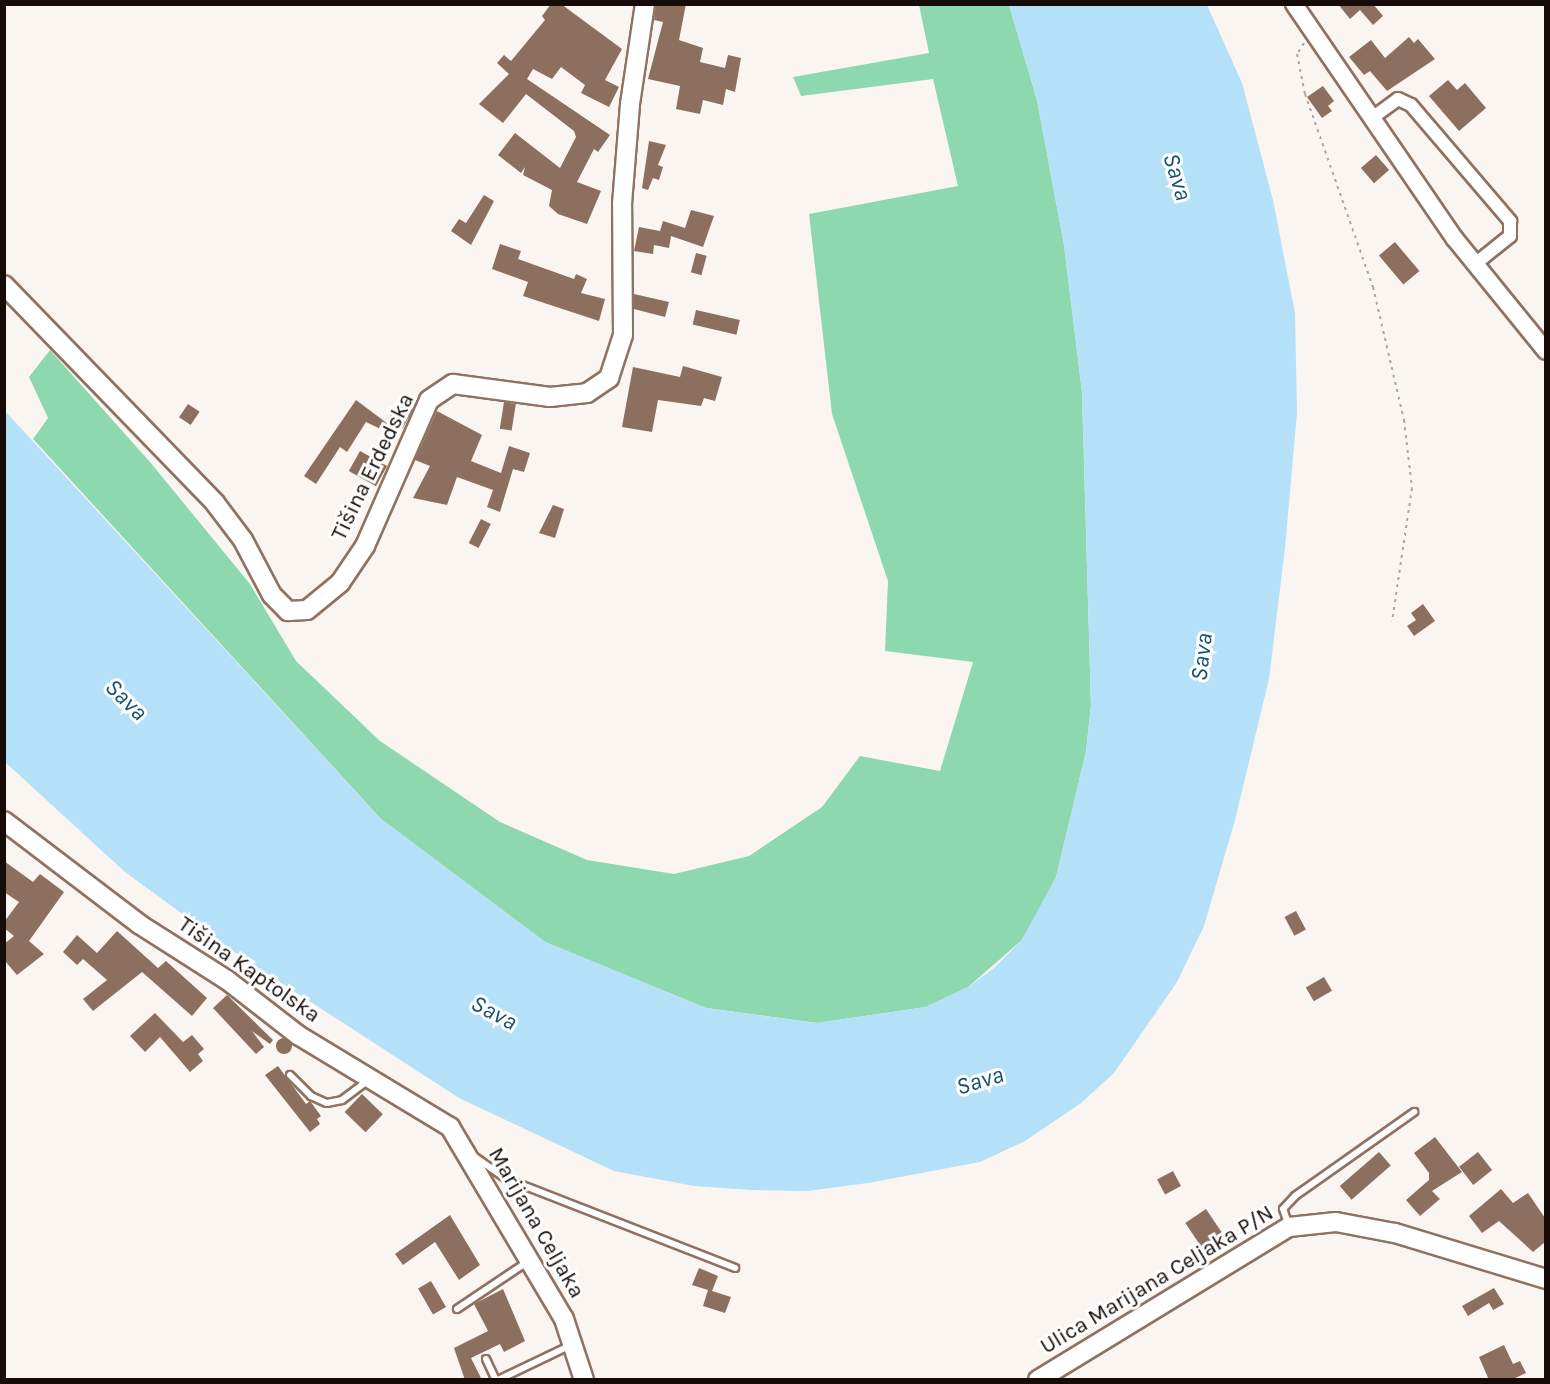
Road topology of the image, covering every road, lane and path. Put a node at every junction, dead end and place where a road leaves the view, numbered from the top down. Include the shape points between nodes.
1 (645, 4) edge
2 (1294, 4) edge
3 (1312, 31) junction
4 (1372, 118) junction
5 (1475, 264) junction
6 (4, 285) edge
7 (1545, 351) edge
8 (1392, 622) dead end
9 (4, 821) edge
10 (291, 1075) dead end
11 (370, 1078) junction
12 (1414, 1112) dead end
13 (468, 1152) junction
14 (1289, 1227) junction
15 (530, 1260) junction
16 (735, 1268) dead end
17 (1545, 1279) edge
18 (457, 1309) dead end
19 (572, 1345) junction
20 (486, 1359) dead end
21 (497, 1380) edge
22 (584, 1380) edge
23 (1038, 1380) edge

1 - 6 main road, Tišina Erdedska via 630,105 622,204 623,335 609,378 587,393 550,397 453,384 429,400 365,546 340,582 307,610 288,612 272,595 243,540 215,503
2 - 3 street
3 - 4 street
3 - 8 path via 1297,54 1305,94 1373,287 1404,420 1412,488
4 - 5 street
4 - 5 street via 1398,99 1411,105 1510,221 1510,236
5 - 7 street
9 - 11 main road, Tišina Kaptolska via 139,924 227,980 298,1035
10 - 11 lane via 312,1096 327,1103 342,1100
11 - 13 main road, Tišina Kaptolska via 450,1127
12 - 14 lane via 1295,1196 1283,1209
13 - 15 main road, Marijana Celjaka
13 - 16 lane via 507,1179
14 - 17 main road, Ulica Marijana Celjaka P/N via 1336,1222 1395,1233
14 - 23 main road, Ulica Marijana Celjaka P/N
15 - 18 lane
15 - 19 main road, Marijana Celjaka via 564,1319
19 - 21 lane
19 - 22 main road
20 - 21 lane

